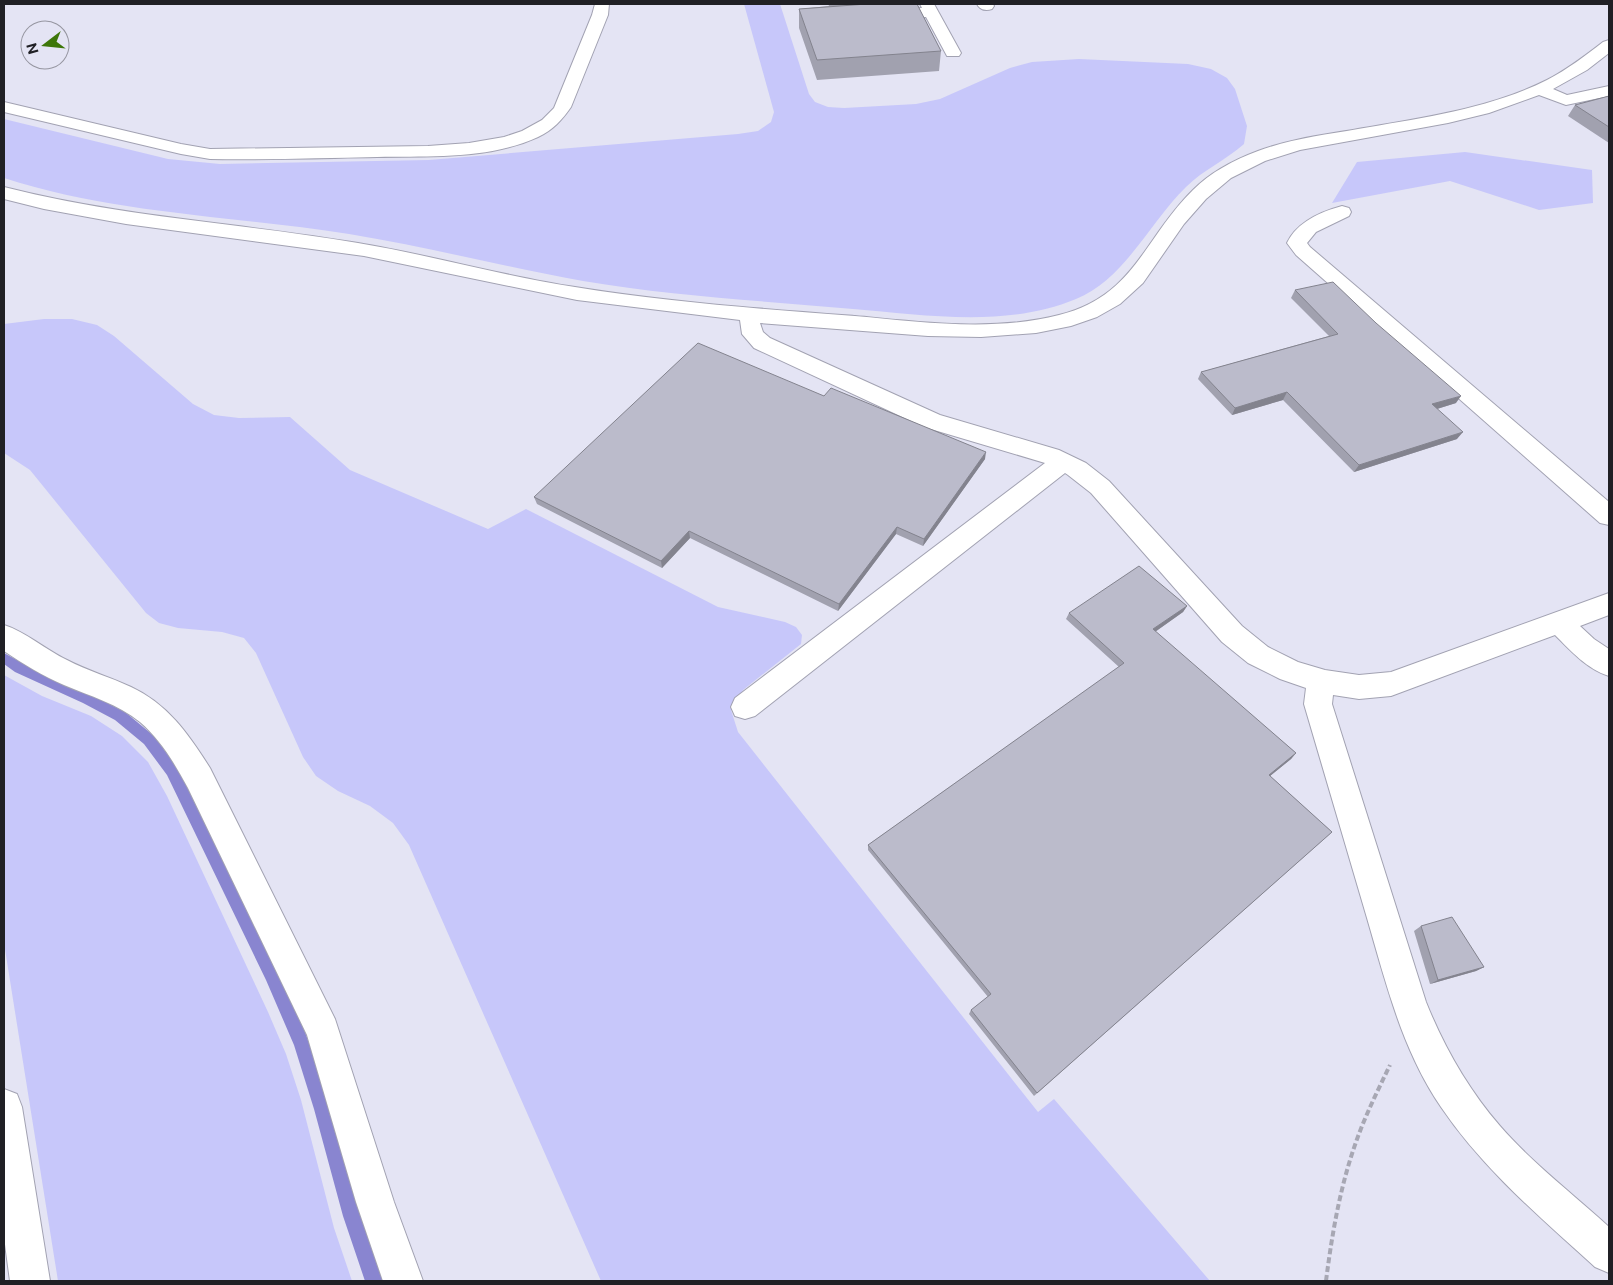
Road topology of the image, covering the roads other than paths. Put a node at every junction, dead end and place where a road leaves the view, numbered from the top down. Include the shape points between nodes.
1 (602, 4) edge
2 (929, 8) edge
3 (873, 16) edge
4 (1609, 45) edge
5 (953, 53) dead end
6 (1538, 89) junction
7 (1609, 91) edge
8 (4, 107) edge
9 (4, 193) edge
10 (1342, 212) dead end
11 (751, 314) junction
12 (1063, 462) junction
13 (1609, 516) edge
14 (1609, 604) edge
15 (1559, 622) junction
16 (4, 636) edge
17 (1609, 664) edge
18 (1321, 681) junction
19 (745, 707) dead end
20 (4, 1107) edge
21 (1609, 1253) edge
22 (30, 1281) edge
23 (402, 1281) edge

1 - 8 street via 556,118 528,136 482,146 432,150 210,154
2 - 3 street
2 - 5 street
4 - 6 street via 1586,64
6 - 7 street via 1566,100
6 - 11 street via 1465,113 1286,148 1238,165 1201,190 1133,282 1116,297 1093,310 1065,320 1032,326 963,330
9 - 11 street via 100,214 380,253 574,293 662,306
10 - 13 street via 1317,223 1299,236 1297,243 1303,251
11 - 12 street via 750,330 762,343 932,421
12 - 18 street via 1100,487 1232,634 1258,655 1290,671
12 - 19 street
14 - 15 street
15 - 17 street via 1584,647
15 - 18 street via 1391,684 1360,687
16 - 23 street via 66,673 116,692 150,714 178,742 199,778 323,1031
18 - 21 street via 1318,704 1408,1002 1426,1047 1452,1093 1487,1139
20 - 22 street

